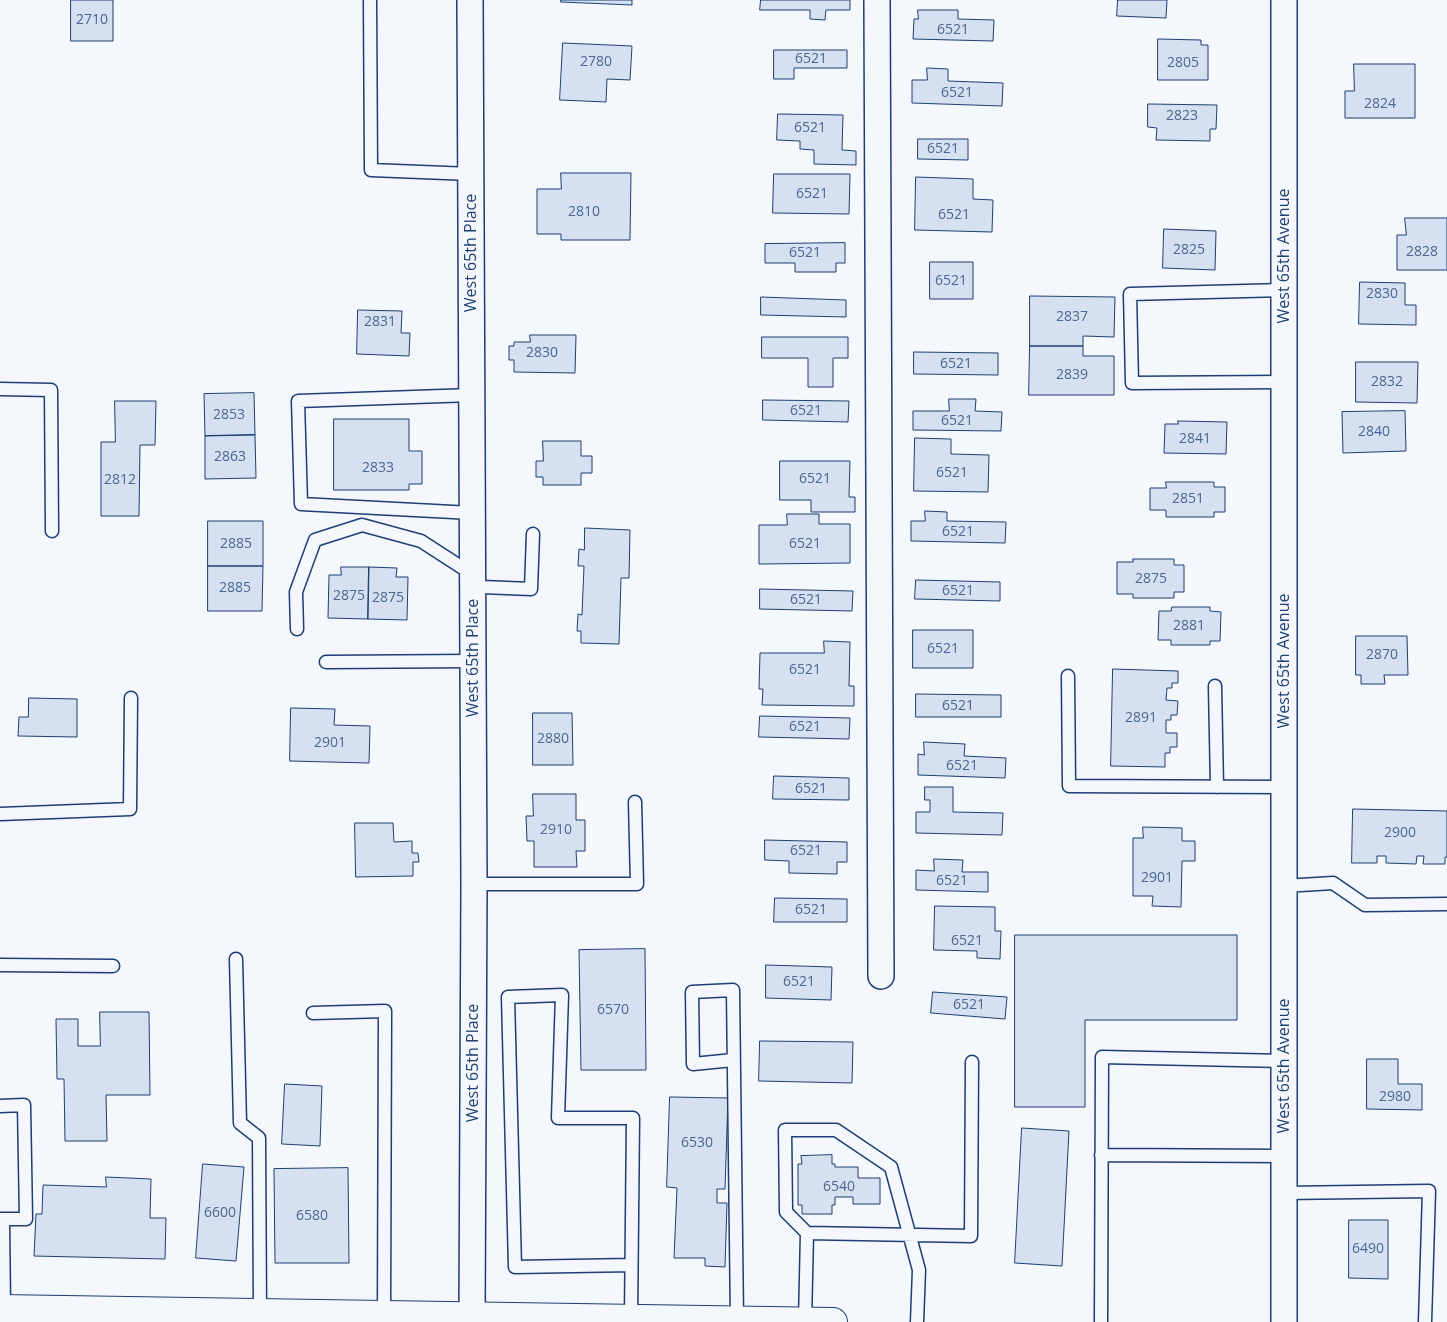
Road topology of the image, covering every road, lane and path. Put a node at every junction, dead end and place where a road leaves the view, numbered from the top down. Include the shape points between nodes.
1 (370, 0) edge
2 (470, 0) edge
3 (877, 0) edge
4 (1284, 0) edge
5 (471, 174) junction
6 (1284, 290) junction
7 (1284, 382) junction
8 (0, 389) edge
9 (472, 395) junction
10 (472, 513) junction
11 (52, 531) dead end
12 (533, 534) dead end
13 (472, 574) junction
14 (297, 629) dead end
15 (473, 661) junction
16 (326, 662) dead end
17 (1068, 676) dead end
18 (1215, 686) dead end
19 (131, 698) dead end
20 (1217, 787) junction
21 (1284, 787) junction
22 (635, 802) dead end
23 (0, 814) edge
24 (474, 884) junction
25 (1284, 886) junction
26 (1447, 904) edge
27 (236, 959) dead end
28 (0, 965) edge
29 (113, 966) dead end
30 (881, 976) dead end
31 (313, 1014) dead end
32 (734, 1060) junction
33 (1284, 1061) junction
34 (972, 1062) dead end
35 (0, 1106) edge
36 (1101, 1155) junction
37 (1284, 1156) junction
38 (1284, 1193) junction
39 (1, 1219) edge
40 (807, 1233) junction
41 (910, 1234) junction
42 (631, 1265) junction
43 (2, 1309) edge
44 (260, 1313) junction
45 (384, 1315) junction
46 (469, 1319) edge
47 (631, 1319) junction
48 (737, 1320) junction
49 (692, 1321) edge
50 (805, 1322) edge
51 (833, 1322) edge
52 (917, 1322) edge
53 (1101, 1322) edge
54 (1284, 1322) edge
55 (1425, 1322) edge

1 - 5 lane via 371,170
2 - 5 street, West 65th Place
3 - 30 street
4 - 6 street, West 65th Avenue
5 - 9 street, West 65th Place
6 - 7 street, West 65th Avenue
6 - 7 lane via 1130,294 1132,383
7 - 21 street, West 65th Avenue
8 - 11 lane via 51,390
9 - 10 street, West 65th Place
9 - 10 lane via 298,400 302,504
10 - 13 street, West 65th Place
12 - 13 lane via 531,589 482,587
13 - 14 lane via 422,541 362,525 315,540 296,592
13 - 15 street, West 65th Place
15 - 16 lane
15 - 24 street, West 65th Place
17 - 20 lane via 1069,786
18 - 20 lane
19 - 23 lane via 130,809
20 - 21 lane
21 - 25 street, West 65th Avenue
22 - 24 lane via 636,884
24 - 46 street, West 65th Place
25 - 26 lane via 1333,883 1365,905
25 - 33 street, West 65th Avenue
27 - 44 lane via 240,1123 259,1138
28 - 29 lane
31 - 45 lane via 385,1010
32 - 32 lane via 732,990 692,992 693,1064
32 - 48 lane
33 - 36 lane via 1102,1057
33 - 37 street, West 65th Avenue
34 - 41 lane via 971,1236
35 - 39 lane via 24,1105 26,1219
36 - 37 lane
36 - 53 lane
37 - 38 street, West 65th Avenue
38 - 54 street, West 65th Avenue
38 - 55 lane via 1429,1191
39 - 43 lane
40 - 41 lane
40 - 41 lane via 786,1212 785,1130 836,1130 891,1167
40 - 50 lane
41 - 52 lane via 919,1270
42 - 42 lane via 633,1118 558,1118 562,995 508,997 515,1267
42 - 47 lane
43 - 44 main road
44 - 45 main road
45 - 46 main road
46 - 47 main road
47 - 49 main road
48 - 49 main road
48 - 50 main road
50 - 51 main road

